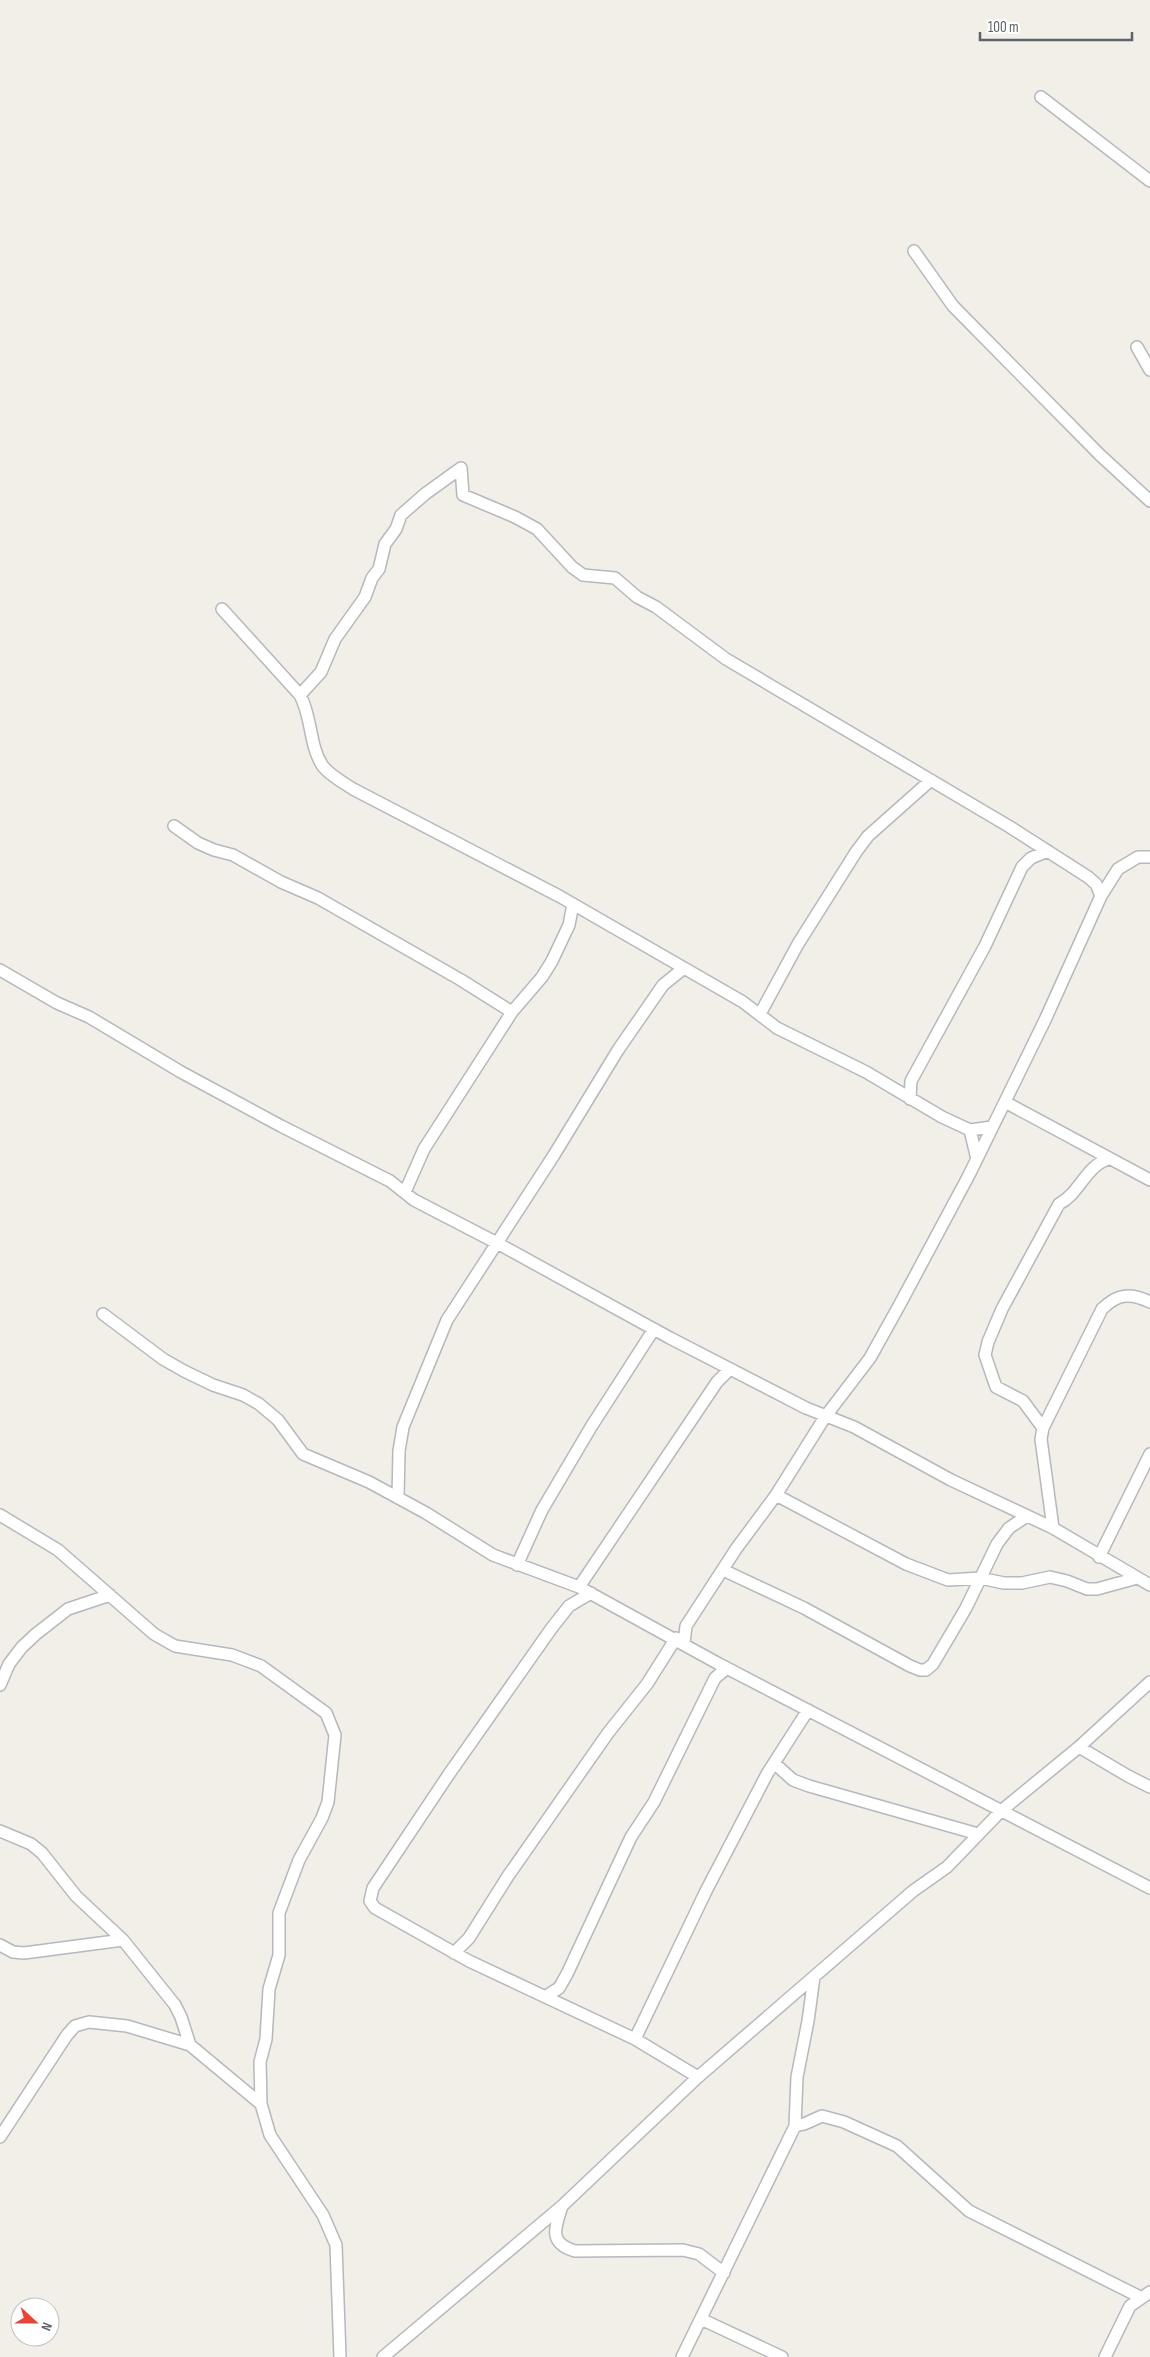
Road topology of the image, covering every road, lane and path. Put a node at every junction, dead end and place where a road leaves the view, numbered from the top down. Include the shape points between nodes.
1 (1041, 97) dead end
2 (1150, 181) edge
3 (914, 251) dead end
4 (1137, 347) dead end
5 (1150, 370) edge
6 (1150, 501) edge
7 (222, 609) dead end
8 (300, 695) junction
9 (931, 780) junction
10 (174, 826) dead end
11 (1048, 851) junction
12 (1150, 857) edge
13 (1101, 896) junction
14 (573, 904) junction
15 (684, 968) junction
16 (0, 970) edge
17 (512, 1012) junction
18 (760, 1014) junction
19 (910, 1099) junction
20 (1005, 1102) junction
21 (992, 1128) junction
22 (970, 1130) junction
23 (977, 1159) junction
24 (1108, 1159) junction
25 (1150, 1180) edge
26 (405, 1192) junction
27 (497, 1242) junction
28 (1150, 1302) edge
29 (103, 1314) dead end
30 (654, 1329) junction
31 (730, 1369) junction
32 (825, 1417) junction
33 (1044, 1428) junction
34 (1150, 1454) edge
35 (776, 1495) junction
36 (398, 1498) junction
37 (0, 1515) edge
38 (1027, 1516) junction
39 (1053, 1528) junction
40 (1099, 1556) junction
41 (517, 1565) junction
42 (723, 1570) junction
43 (980, 1578) junction
44 (1137, 1578) junction
45 (1150, 1586) edge
46 (579, 1587) junction
47 (592, 1593) junction
48 (110, 1594) junction
49 (686, 1626) junction
50 (675, 1638) junction
51 (712, 1660) junction
52 (727, 1668) junction
53 (715, 1678) junction
54 (1150, 1682) edge
55 (0, 1685) edge
56 (808, 1710) junction
57 (1079, 1747) junction
58 (774, 1763) junction
59 (1150, 1787) edge
60 (1001, 1811) junction
61 (0, 1831) edge
62 (978, 1834) junction
63 (1150, 1888) edge
64 (469, 1938) junction
65 (123, 1940) junction
66 (0, 1945) edge
67 (454, 1953) junction
68 (472, 1962) junction
69 (814, 1977) junction
70 (546, 1997) junction
71 (635, 2038) junction
72 (190, 2045) junction
73 (698, 2077) junction
74 (261, 2104) junction
75 (795, 2126) junction
76 (0, 2137) edge
77 (562, 2206) junction
78 (724, 2273) junction
79 (1145, 2295) edge
80 (701, 2319) junction
81 (340, 2357) edge
82 (383, 2357) edge
83 (682, 2357) edge
84 (782, 2357) edge
85 (1105, 2357) edge

1 - 2 street
3 - 6 street via 954,306 1100,455
4 - 5 street
7 - 8 street
8 - 9 street via 321,672 334,639 365,597 401,515 461,468 463,495 537,529 584,575 615,578 726,659
8 - 14 street via 306,706 315,749 323,767 334,776
9 - 11 street
9 - 18 street via 868,836 856,852 798,944
10 - 17 street via 198,843 233,855 318,898
11 - 13 street via 1088,877 1096,884
11 - 19 street via 1031,858 1022,867 985,946 912,1081
12 - 13 street via 1138,858 1118,869
13 - 20 street
14 - 15 street
14 - 17 street via 569,925 552,961
15 - 18 street
15 - 27 street via 663,985 618,1050
16 - 26 street
17 - 26 street via 424,1149
18 - 19 street via 777,1028 866,1072
19 - 22 street
20 - 21 street
20 - 24 street
21 - 22 street
21 - 23 street
22 - 23 street
23 - 32 street via 870,1358
24 - 25 street
24 - 33 street via 1094,1166 1073,1194 1059,1204 1002,1309 985,1354 996,1387 1023,1401
26 - 27 street via 414,1200
27 - 30 street
27 - 36 street via 447,1320 425,1370 403,1427
28 - 33 street via 1129,1294 1112,1300 1102,1309
29 - 36 street via 163,1359 259,1404 278,1420 303,1454
30 - 31 street
30 - 41 street via 542,1510
31 - 32 street
31 - 46 street via 717,1382
32 - 35 street
32 - 38 street via 854,1427 951,1480
33 - 39 street via 1041,1439
34 - 40 street
35 - 42 street
35 - 43 street via 906,1564 948,1580
36 - 41 street via 493,1556
37 - 48 street via 58,1550
38 - 39 street
38 - 43 street via 1005,1533
39 - 40 street
40 - 44 street
41 - 46 street
42 - 43 street via 804,1608 920,1670 926,1670 932,1664
42 - 49 street
43 - 44 street via 1022,1583 1050,1577 1087,1589
44 - 45 street
46 - 47 street
47 - 50 street
47 - 67 street via 564,1611 373,1888 370,1901 375,1908
48 - 55 street via 68,1609 36,1634 10,1664
48 - 74 street via 154,1634 175,1646 232,1655 261,1666 326,1713 335,1735 328,1802 299,1860 279,1913 279,1955 269,1989 266,2039 260,2062
49 - 50 street
49 - 50 street
50 - 51 street
50 - 64 street via 647,1684 608,1733 508,1876
51 - 52 street
51 - 53 street
52 - 53 street
52 - 56 street
53 - 70 street via 654,1802 631,1837 567,1974 558,1988
54 - 57 street
56 - 58 street
56 - 60 street
57 - 59 street
57 - 60 street
58 - 62 street via 793,1780 809,1786
58 - 71 street via 706,1890
60 - 62 street
60 - 63 street
61 - 65 street via 31,1844 42,1853 76,1896
62 - 69 street via 947,1867 913,1891
64 - 67 street
64 - 68 street
65 - 66 street via 24,1953 13,1952
65 - 72 street via 175,2005
67 - 68 street
68 - 70 street
69 - 73 street
69 - 75 street via 797,2077
70 - 71 street
71 - 73 street
72 - 74 street
72 - 76 street via 127,2026 89,2022 75,2026
73 - 77 street
74 - 81 street via 270,2135 323,2215 336,2245
75 - 78 street
75 - 79 street via 822,2116 844,2122 897,2146 969,2211
77 - 78 street via 556,2225 556,2240 563,2248 575,2251 683,2250 699,2254
77 - 82 street
78 - 80 street
79 - 85 street via 1130,2306
80 - 83 street
80 - 84 street

